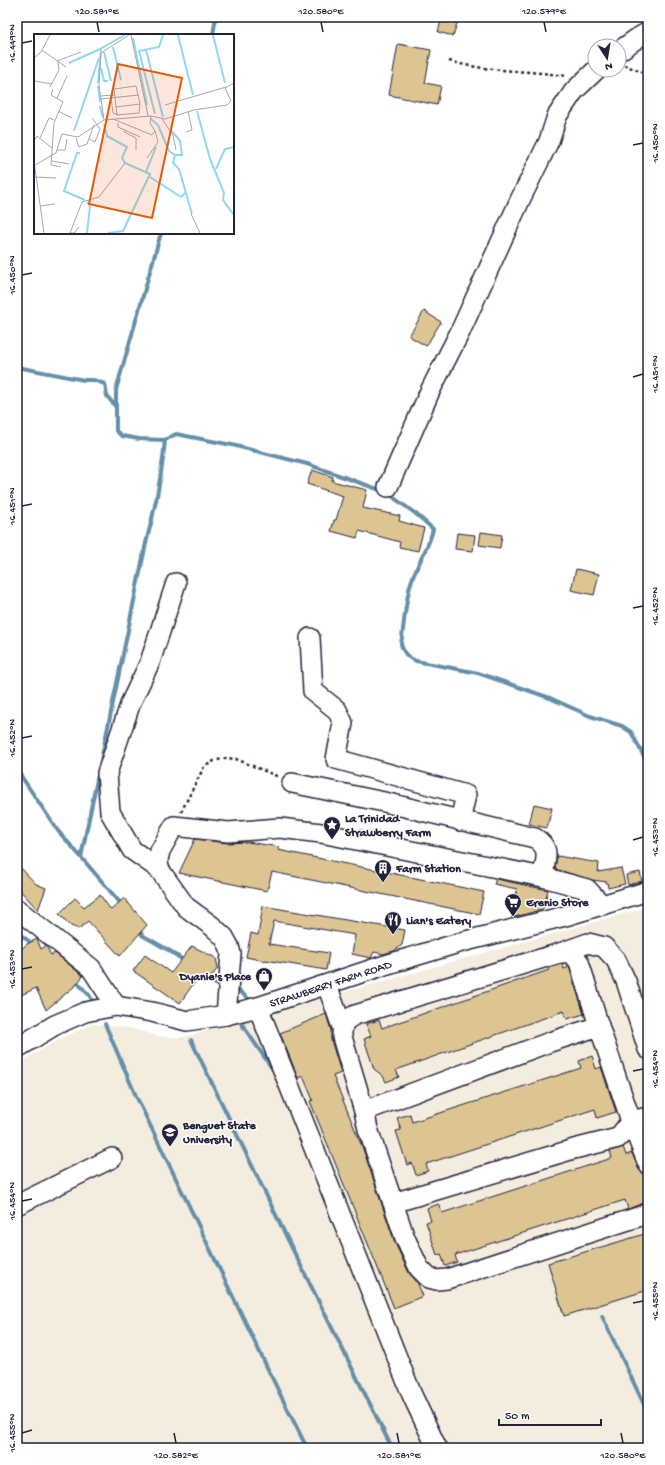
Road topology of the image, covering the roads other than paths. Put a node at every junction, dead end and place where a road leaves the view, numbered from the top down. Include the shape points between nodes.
1 (648, 32) edge
2 (627, 45) edge
3 (588, 78) edge
4 (388, 487) dead end
5 (176, 583) dead end
6 (310, 638) dead end
7 (292, 783) road end
8 (460, 821) junction
9 (159, 869) junction
10 (543, 876) junction
11 (648, 891) edge
12 (602, 905) junction
13 (17, 909) edge
14 (560, 952) junction
15 (326, 985) junction
16 (116, 1006) junction
17 (258, 1007) junction
18 (226, 1015) junction
19 (342, 1026) junction
20 (599, 1026) junction
21 (17, 1048) edge
22 (648, 1049) edge
23 (364, 1111) junction
24 (640, 1119) edge
25 (618, 1138) junction
26 (646, 1153) edge
27 (112, 1158) dead end
28 (393, 1203) junction
29 (17, 1205) edge
30 (648, 1212) edge
31 (437, 1448) edge

1 - 2 street
3 - 4 street via 574,91 557,116 549,141 430,391
5 - 9 street via 150,662 131,702 107,773 110,812 132,850
6 - 8 street via 313,691 337,710 343,723 336,759 466,795
7 - 8 street
8 - 10 street via 535,838 546,847
9 - 10 street via 160,851 174,826 228,832 287,828
9 - 18 street via 186,907 212,926 224,937 229,946 231,954
10 - 12 street via 587,890
11 - 12 street, STRAWBERRY FARM ROAD
12 - 15 street, STRAWBERRY FARM ROAD via 462,942
13 - 16 street via 92,968
14 - 19 street via 355,1015 347,1019
14 - 20 street via 569,952 579,962
14 - 22 street via 588,943 604,947 616,960 626,981
15 - 17 street, STRAWBERRY FARM ROAD
15 - 19 street
16 - 18 street, STRAWBERRY FARM ROAD via 187,1021
16 - 21 street, STRAWBERRY FARM ROAD via 85,1012 55,1025
17 - 18 street, STRAWBERRY FARM ROAD
17 - 31 street via 412,1395
19 - 23 street via 342,1037
20 - 23 street
20 - 24 street
23 - 28 street
24 - 25 street
24 - 26 street
25 - 26 street
25 - 28 street
27 - 29 street
28 - 30 street via 419,1268 429,1278 437,1280

